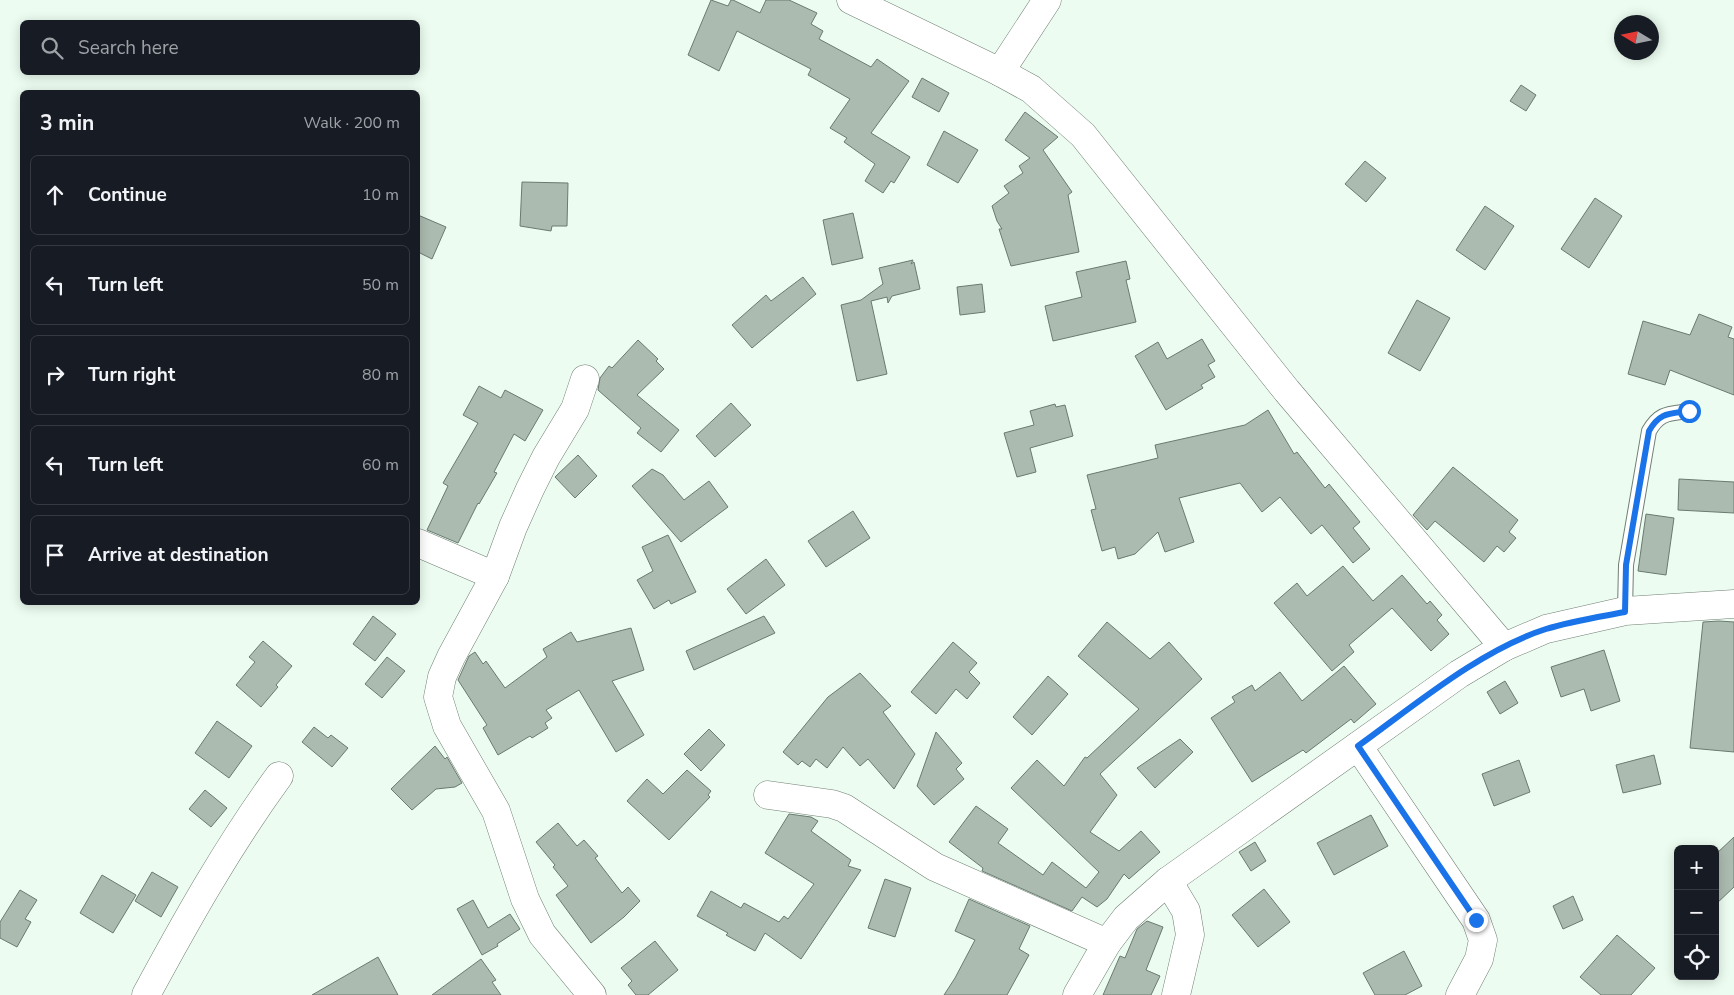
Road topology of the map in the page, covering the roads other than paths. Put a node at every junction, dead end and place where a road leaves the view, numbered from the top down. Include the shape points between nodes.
1 (850, 0) edge
2 (1047, 0) edge
3 (1000, 72) junction
4 (586, 379) dead end
5 (1689, 411) dead end
6 (420, 544) edge
7 (495, 576) junction
8 (1734, 604) edge
9 (1625, 612) junction
10 (1504, 647) junction
11 (1358, 746) junction
12 (279, 776) dead end
13 (768, 795) dead end
14 (1168, 881) junction
15 (1108, 943) junction
16 (146, 995) edge
17 (592, 995) edge
18 (1077, 995) edge
19 (1176, 995) edge
20 (1460, 995) edge

1 - 3 street
2 - 3 street
3 - 10 street via 1031,89 1082,135 1287,391
4 - 7 street via 575,409 530,489
5 - 9 lane via 1665,414 1649,431 1626,565
6 - 7 street
7 - 17 street via 442,677 439,704 447,726 496,811 525,899 542,934
8 - 9 street
9 - 10 street via 1546,629
10 - 11 street via 1459,674
11 - 14 street
11 - 20 street via 1476,920 1483,940 1479,959
12 - 16 street via 209,881
13 - 15 street via 844,808 935,868
14 - 15 street via 1126,918
14 - 19 street via 1186,911 1190,935
15 - 18 street

